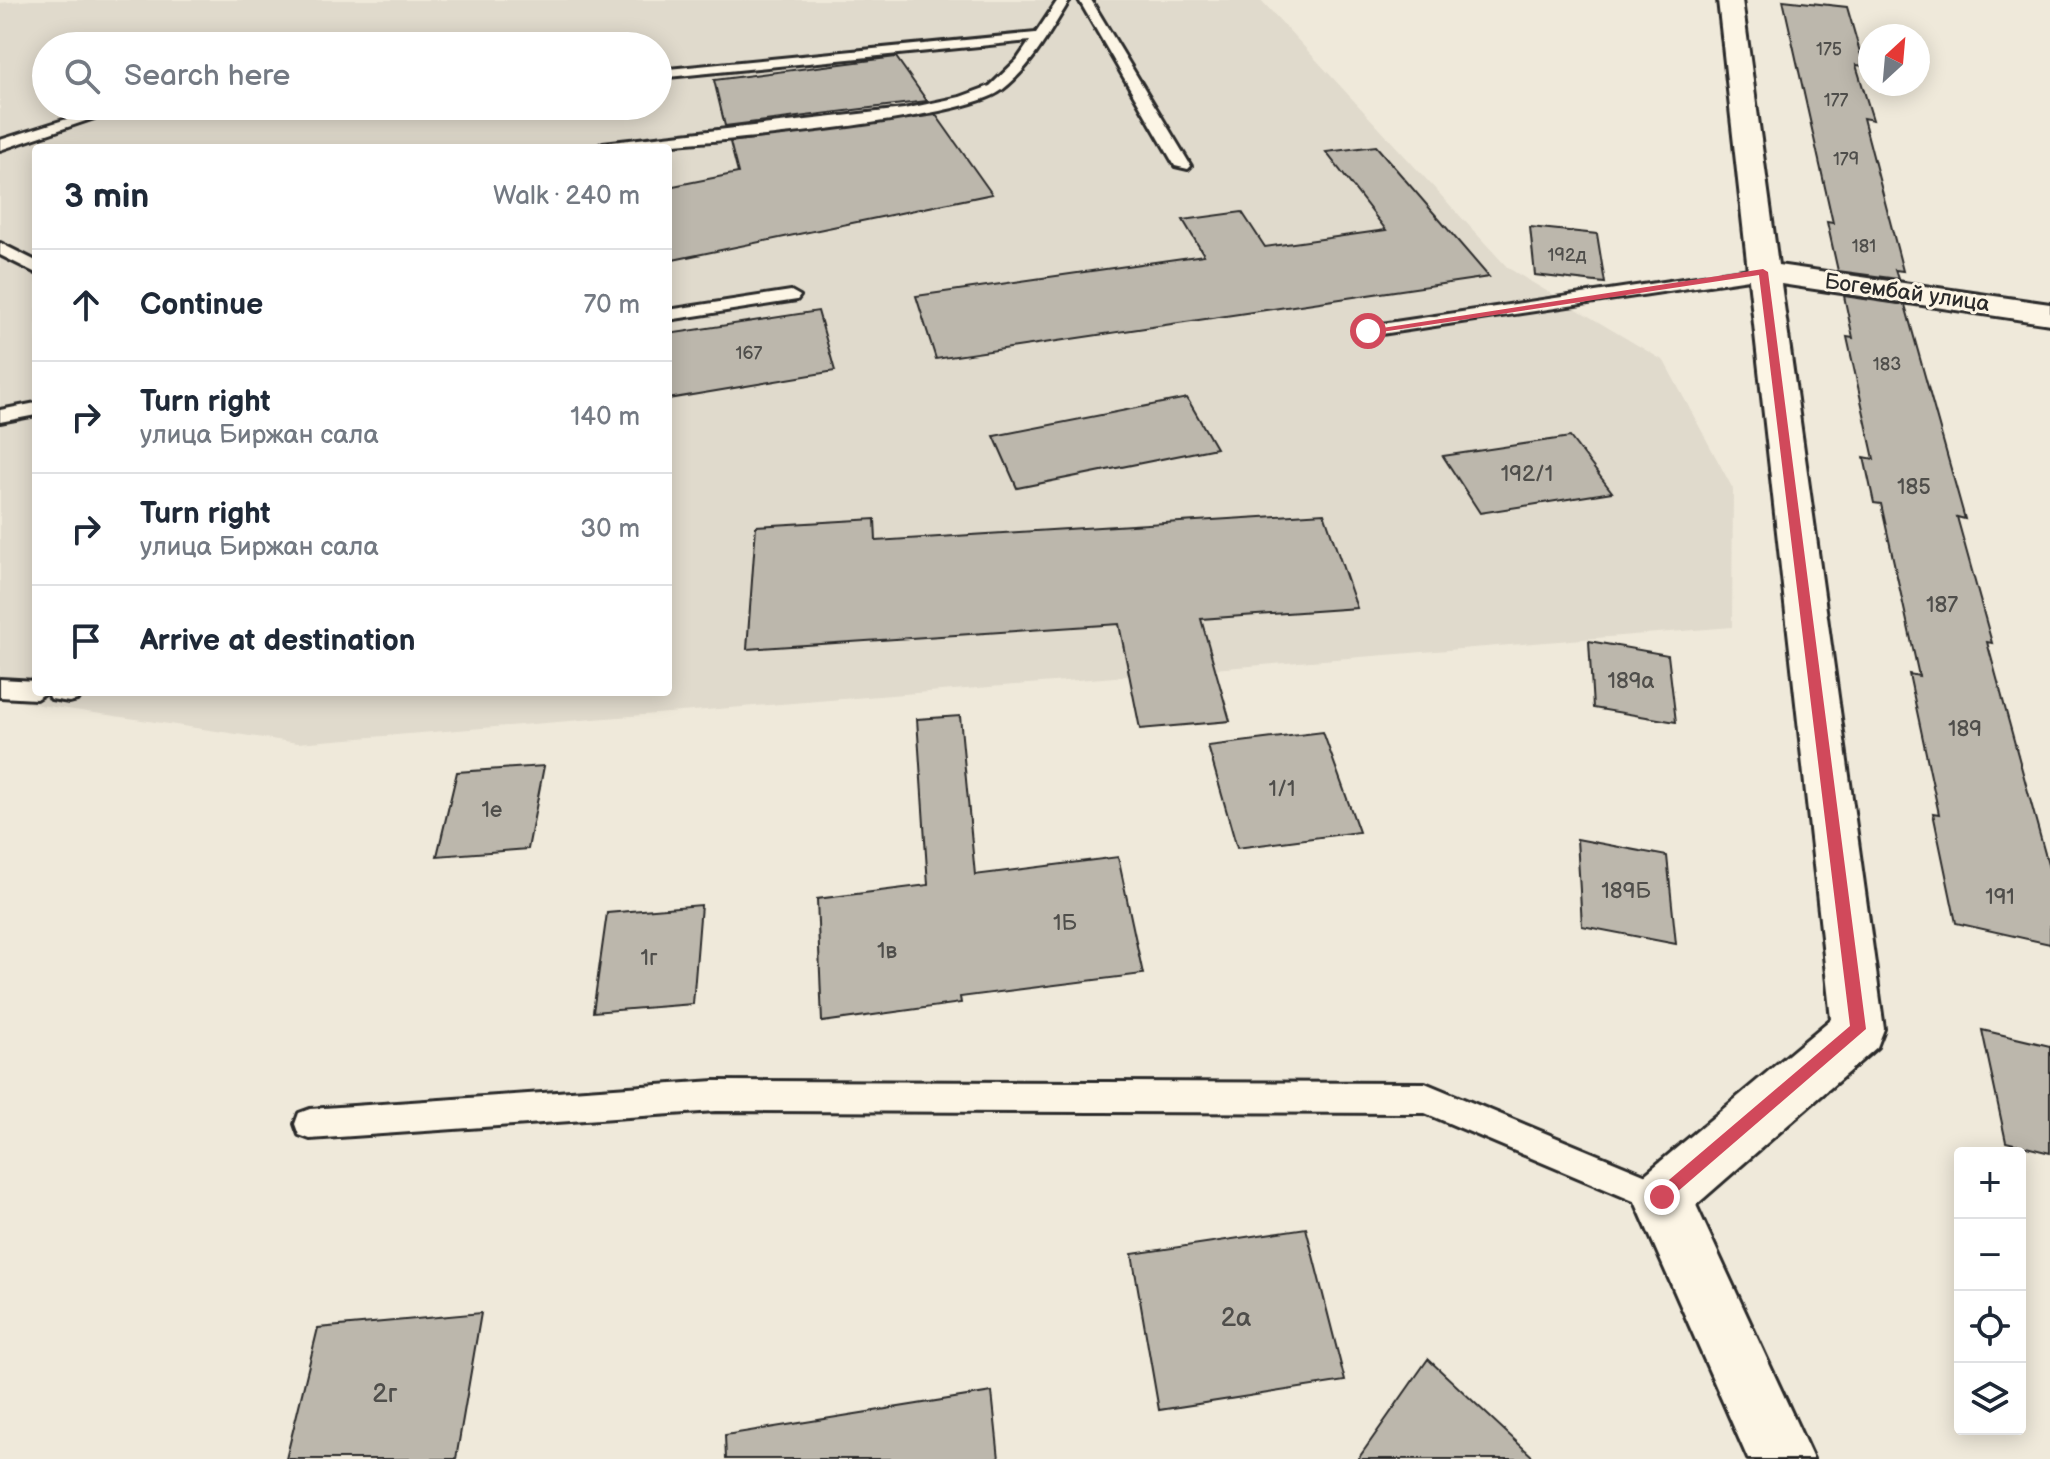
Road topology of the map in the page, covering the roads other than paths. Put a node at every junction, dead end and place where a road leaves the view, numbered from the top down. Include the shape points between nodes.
1 (1064, 0) edge
2 (1085, 0) edge
3 (1730, 0) edge
4 (1042, 36) junction
5 (672, 73) edge
6 (79, 120) edge
7 (637, 144) edge
8 (0, 145) edge
9 (1183, 166) dead end
10 (0, 248) edge
11 (32, 266) edge
12 (1763, 272) junction
13 (791, 296) dead end
14 (672, 314) edge
15 (2050, 314) edge
16 (1368, 331) dead end
17 (32, 410) edge
18 (0, 416) edge
19 (0, 688) edge
20 (32, 690) edge
21 (310, 1124) dead end
22 (1662, 1197) junction
23 (1781, 1459) edge

1 - 4 lane
2 - 9 lane
3 - 12 street
4 - 5 lane
4 - 7 lane via 995,89 964,100 904,113
6 - 8 lane
10 - 11 lane
12 - 15 street, Богембай улица
12 - 16 lane
12 - 22 street via 1858,1029
13 - 14 lane
17 - 18 lane
19 - 20 lane
21 - 22 lane via 715,1096 1425,1098
22 - 23 street

